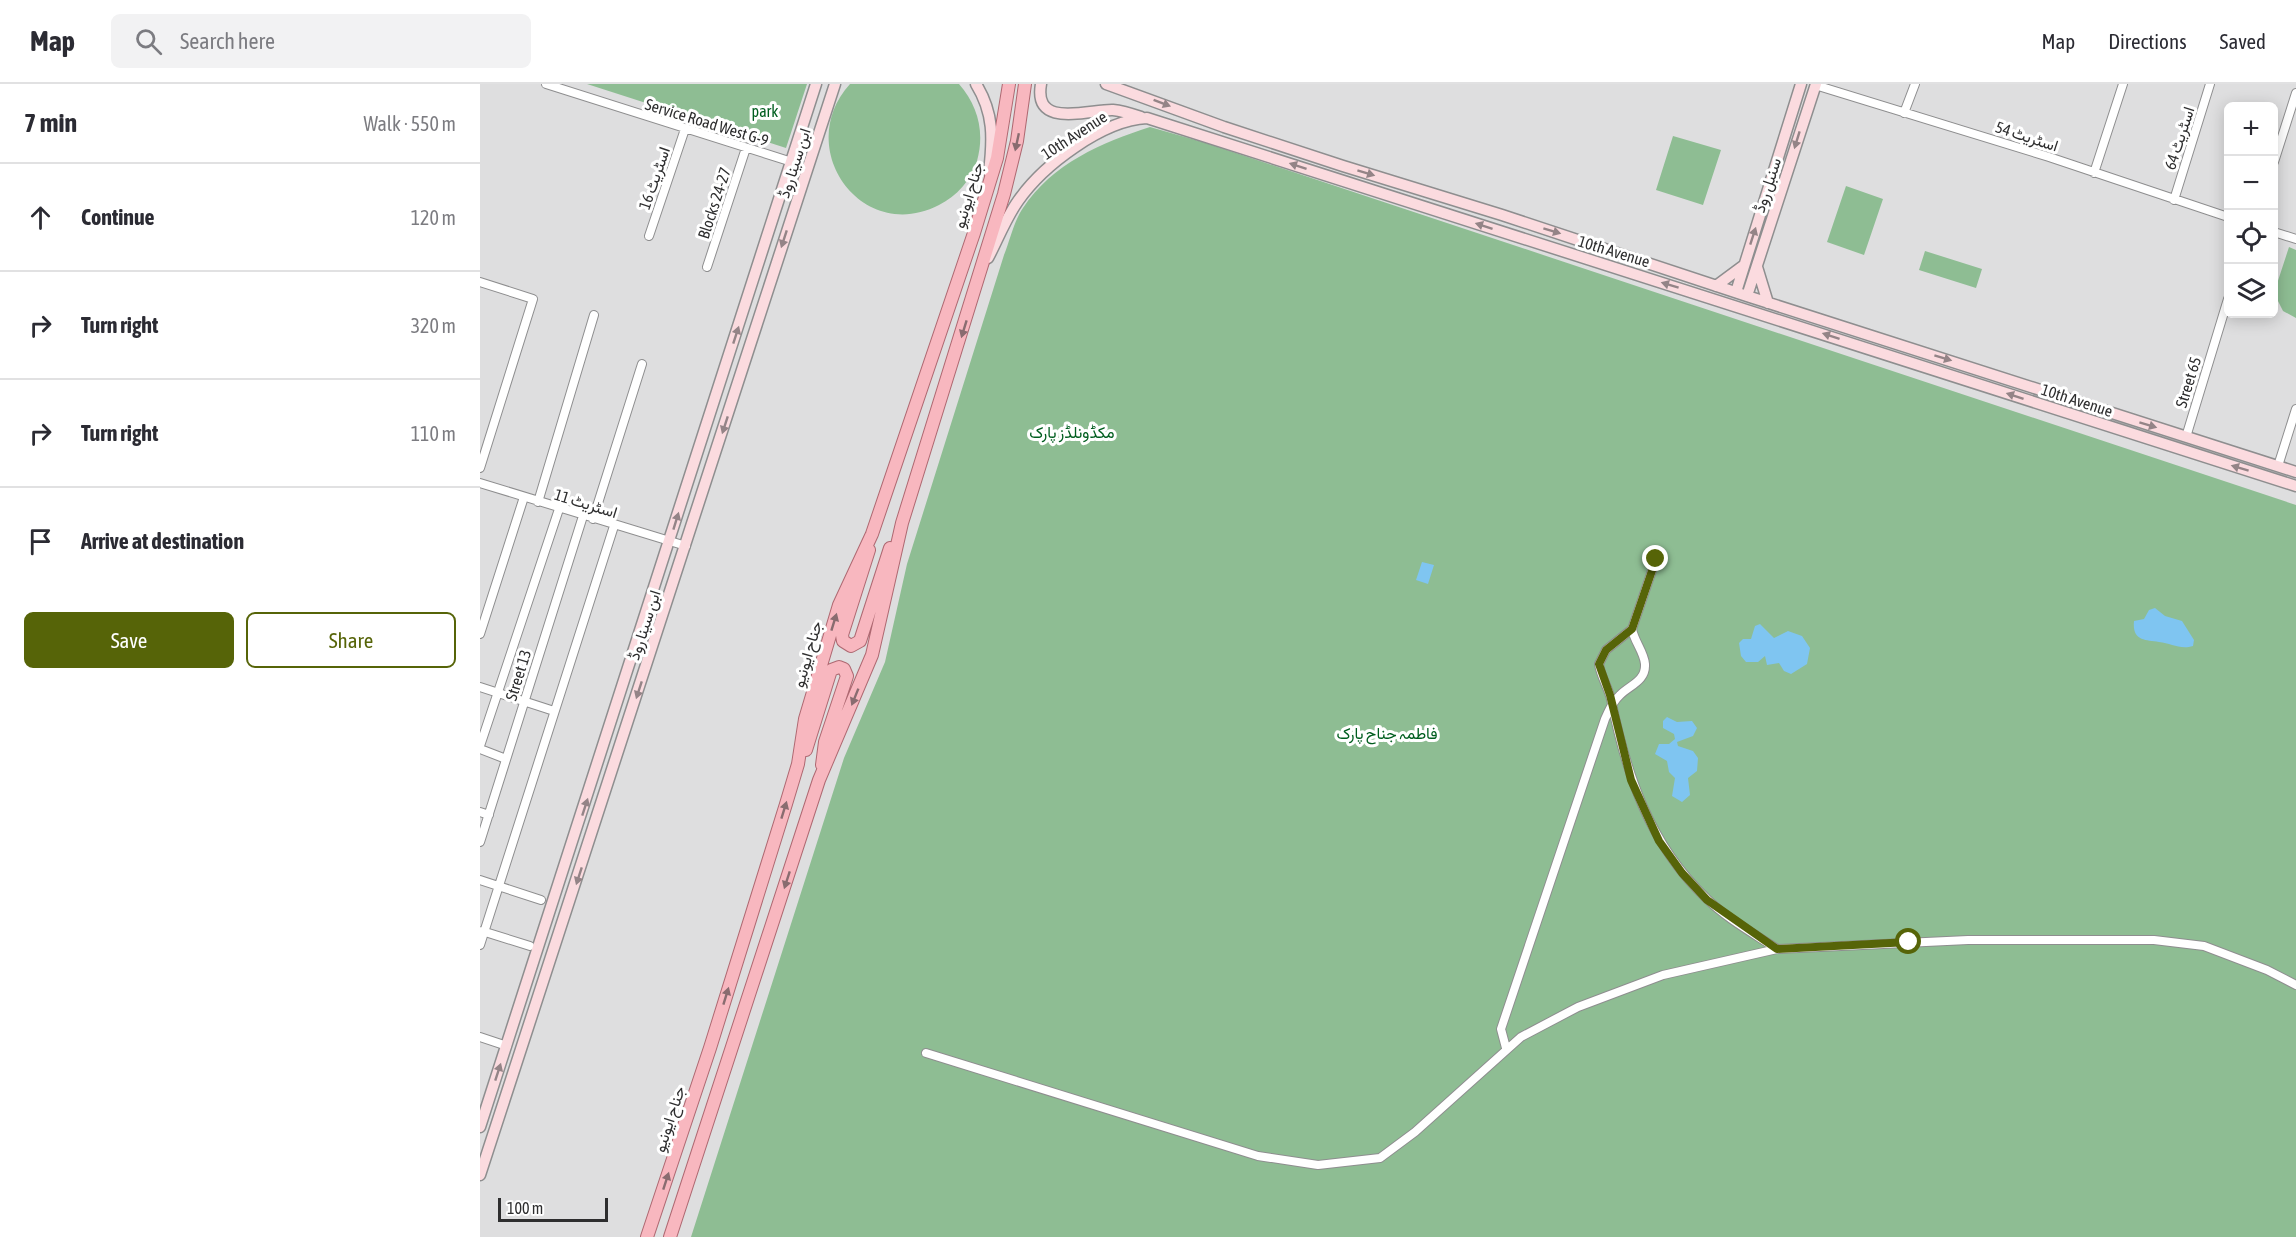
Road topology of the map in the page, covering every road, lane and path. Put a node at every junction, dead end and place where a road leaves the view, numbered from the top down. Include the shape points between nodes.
1 (546, 84) edge
2 (816, 84) edge
3 (835, 84) edge
4 (976, 84) edge
5 (1009, 84) edge
6 (1025, 84) edge
7 (1041, 84) edge
8 (1106, 84) edge
9 (1802, 84) edge
10 (1816, 84) edge
11 (1915, 84) edge
12 (2123, 84) edge
13 (2210, 84) edge
14 (2296, 93) edge
15 (1904, 113) junction
16 (1147, 118) junction
17 (685, 129) junction
18 (746, 148) junction
19 (2276, 156) edge
20 (792, 162) junction
21 (2094, 173) junction
22 (1393, 182) junction
23 (987, 190) junction
24 (1389, 195) junction
25 (2174, 200) junction
26 (2224, 215) edge
27 (2278, 233) edge
28 (649, 236) dead end
29 (2296, 239) edge
30 (1743, 266) junction
31 (707, 267) dead end
32 (1756, 267) junction
33 (982, 271) junction
34 (480, 282) edge
35 (1716, 286) junction
36 (1741, 294) junction
37 (1768, 303) junction
38 (2224, 314) edge
39 (594, 315) dead end
40 (1883, 339) junction
41 (1878, 351) junction
42 (642, 364) dead end
43 (2093, 407) junction
44 (2296, 409) edge
45 (2090, 420) junction
46 (2186, 437) junction
47 (2278, 466) junction
48 (480, 468) edge
49 (2296, 472) edge
50 (480, 483) edge
51 (2296, 486) edge
52 (524, 497) junction
53 (538, 502) junction
54 (559, 509) junction
55 (583, 516) junction
56 (593, 519) junction
57 (902, 523) junction
58 (614, 526) junction
59 (872, 534) junction
60 (670, 542) junction
61 (686, 546) junction
62 (1656, 559) dead end
63 (1632, 629) junction
64 (480, 634) edge
65 (480, 687) edge
66 (497, 692) junction
67 (524, 702) junction
68 (1612, 705) junction
69 (554, 711) junction
70 (480, 747) edge
71 (506, 759) junction
72 (798, 764) junction
73 (819, 780) junction
74 (480, 812) edge
75 (489, 815) junction
76 (480, 842) edge
77 (480, 880) edge
78 (498, 886) junction
79 (541, 900) dead end
80 (482, 931) edge
81 (480, 945) edge
82 (530, 946) dead end
83 (1777, 949) junction
84 (2296, 985) edge
85 (480, 1036) edge
86 (507, 1047) junction
87 (1506, 1048) junction
88 (926, 1053) dead end
89 (480, 1127) edge
90 (480, 1175) edge
91 (647, 1237) edge
92 (670, 1237) edge

1 - 17 street, Service Road West G-9
2 - 20 main road, ابن سینا روڈ
3 -> 61 main road, ابن سینا روڈ
4 - 23 main road via 992,121
5 - 23 main road, جناح ایونیو via 1002,136
6 -> 33 main road, جناح ایونیو via 1017,141
7 - 16 main road via 1046,107 1056,114 1113,110
8 -> 22 main road, 10th Avenue
30 -> 9 main road, سنبل روڈ
10 - 15 street, اسٹریٹ 54
10 -> 32 main road, سنبل روڈ
11 - 15 street
12 - 21 street
13 - 25 street, اسٹریٹ 64
14 - 19 street
15 - 21 street, اسٹریٹ 54
24 -> 16 main road, 10th Avenue
16 - 33 main road, 10th Avenue via 1107,129 1035,180 1012,210
17 - 18 street, Service Road West G-9
17 - 28 street, اسٹریٹ 16
18 - 20 street, Service Road West G-9
18 - 31 street, Blocks 24-27
60 -> 20 main road, ابن سینا روڈ
21 - 25 street, اسٹریٹ 54
22 - 24 main road
22 -> 35 main road, 10th Avenue
23 - 59 main road, جناح ایونیو
41 -> 24 main road, 10th Avenue
25 - 26 street, اسٹریٹ 54
27 - 29 street
30 - 35 main road
30 - 36 main road, سنبل روڈ
32 - 36 main road, سنبل روڈ
32 - 37 main road
33 -> 57 main road, جناح ایونیو
34 - 48 street via 533,299
35 - 36 main road, 10th Avenue
36 - 37 main road, 10th Avenue
37 - 40 main road, 10th Avenue
38 - 46 street, Street 65
39 - 53 street
40 - 41 main road
40 -> 43 main road, 10th Avenue
45 -> 41 main road, 10th Avenue
42 - 56 street
43 - 45 main road
43 -> 46 main road, 10th Avenue
44 - 47 street
51 -> 45 main road, 10th Avenue
46 - 47 main road, 10th Avenue
47 - 49 main road, 10th Avenue
50 - 52 street, اسٹریٹ 11
52 - 53 street, اسٹریٹ 11
52 - 64 street
53 - 54 street, اسٹریٹ 11
54 - 55 street, اسٹریٹ 11
54 - 66 street
55 - 56 street, اسٹریٹ 11
55 - 67 street, Street 13
56 - 58 street, اسٹریٹ 11
57 - 59 main road via 894,536 860,641 851,646 843,641 842,635
57 -> 73 main road, جناح ایونیو via 872,655
58 - 60 street, اسٹریٹ 11
58 - 69 street
72 -> 59 main road, جناح ایونیو via 805,719 839,605
60 - 61 street, اسٹریٹ 11
86 -> 60 main road, ابن سینا روڈ
61 -> 90 main road, ابن سینا روڈ
62 - 63 street
63 - 68 street via 1606,650 1599,664
63 - 68 street via 1643,657 1644,672 1637,684
65 - 66 street
66 - 67 street
66 - 70 street
67 - 69 street
67 - 71 street, Street 13
68 - 83 street via 1631,780 1659,841 1707,900
68 - 87 street via 1501,1029
69 - 78 street
70 - 71 street
71 - 75 street, Street 13
72 - 73 main road via 808,746 831,670 844,669 848,676 825,742
91 -> 72 main road, جناح ایونیو
73 -> 92 main road, جناح ایونیو
74 - 75 street
75 - 76 street, Street 13
77 - 78 street
78 - 79 street
78 - 80 street
80 - 81 street
80 - 82 street
83 - 84 street via 1968,940 2154,940 2204,946
83 - 87 street via 1653,979 1578,1007 1535,1028
85 - 86 street
89 -> 86 main road, ابن سینا روڈ
87 - 88 street via 1415,1132 1380,1158 1318,1165 1258,1156

